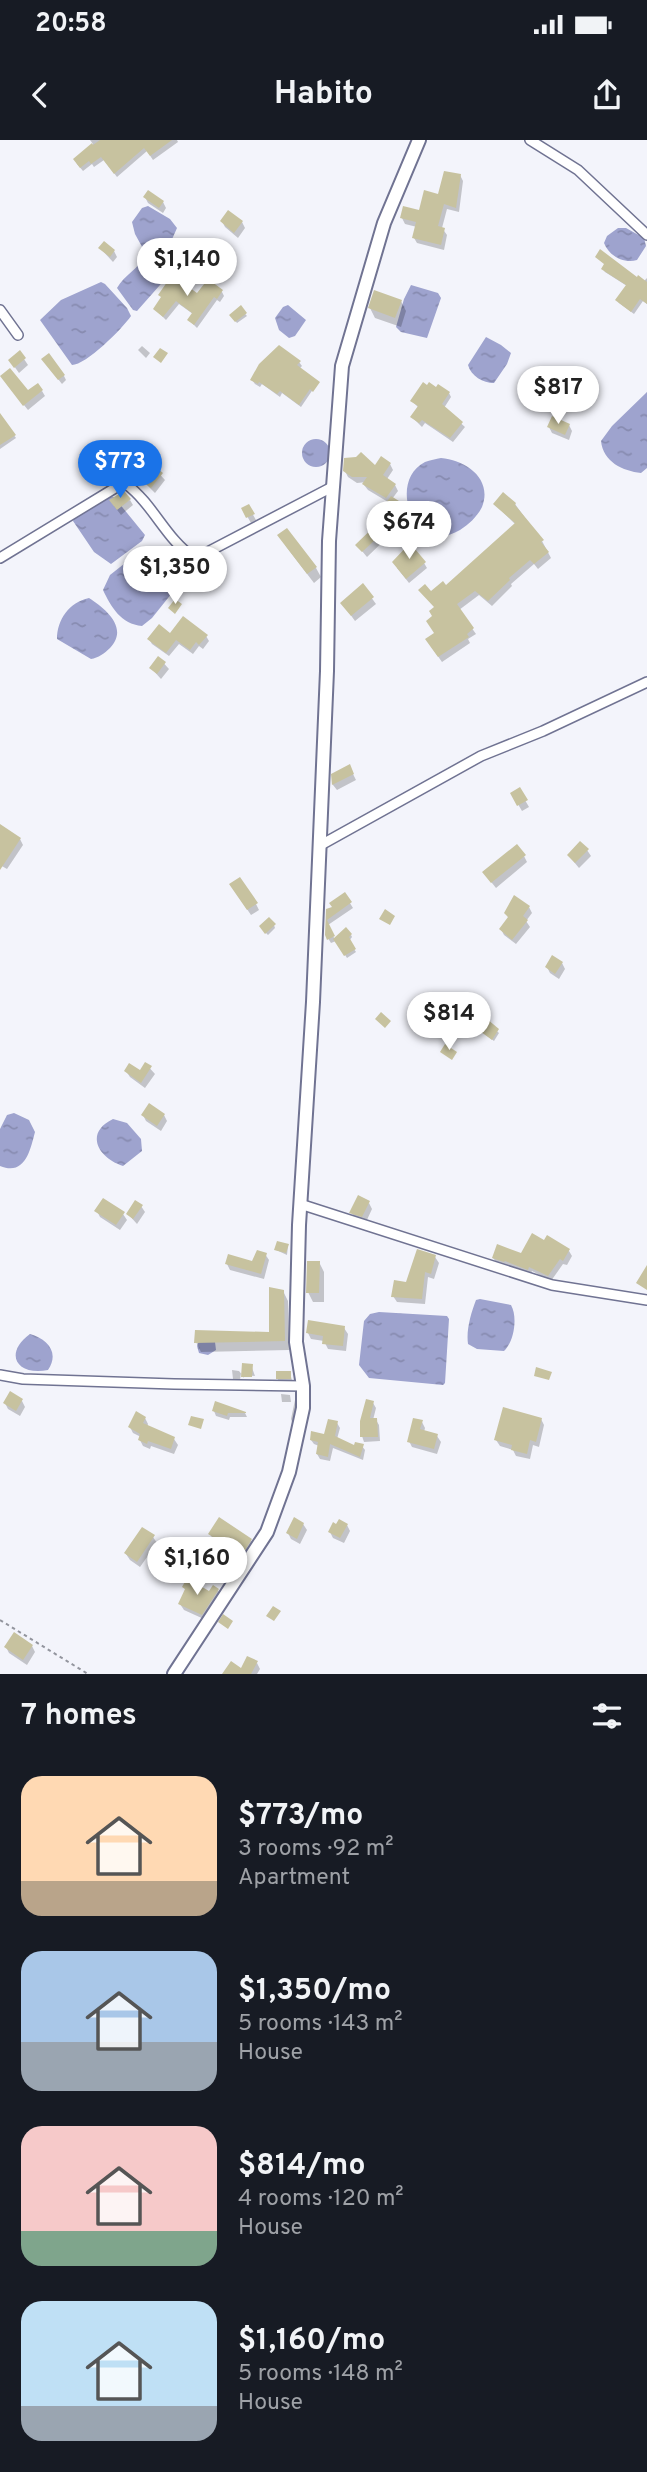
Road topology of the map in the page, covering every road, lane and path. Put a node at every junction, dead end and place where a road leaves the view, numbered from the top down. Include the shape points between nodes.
1 (419, 140) edge
2 (530, 140) edge
3 (647, 235) edge
4 (0, 310) edge
5 (18, 335) dead end
6 (334, 486) junction
7 (0, 558) edge
8 (647, 682) edge
9 (320, 846) junction
10 (300, 1205) junction
11 (647, 1300) edge
12 (0, 1375) edge
13 (303, 1386) junction
14 (0, 1620) edge
15 (88, 1674) edge
16 (174, 1674) edge

1 - 6 street via 384,223 342,366
2 - 3 street via 578,170
4 - 5 street
6 - 7 street via 193,557 136,492 120,485
6 - 9 street
8 - 9 street via 481,756
9 - 10 street
10 - 11 street via 552,1286
10 - 13 street via 296,1342
12 - 13 street
13 - 16 street via 303,1408 289,1472 267,1532
14 - 15 path

